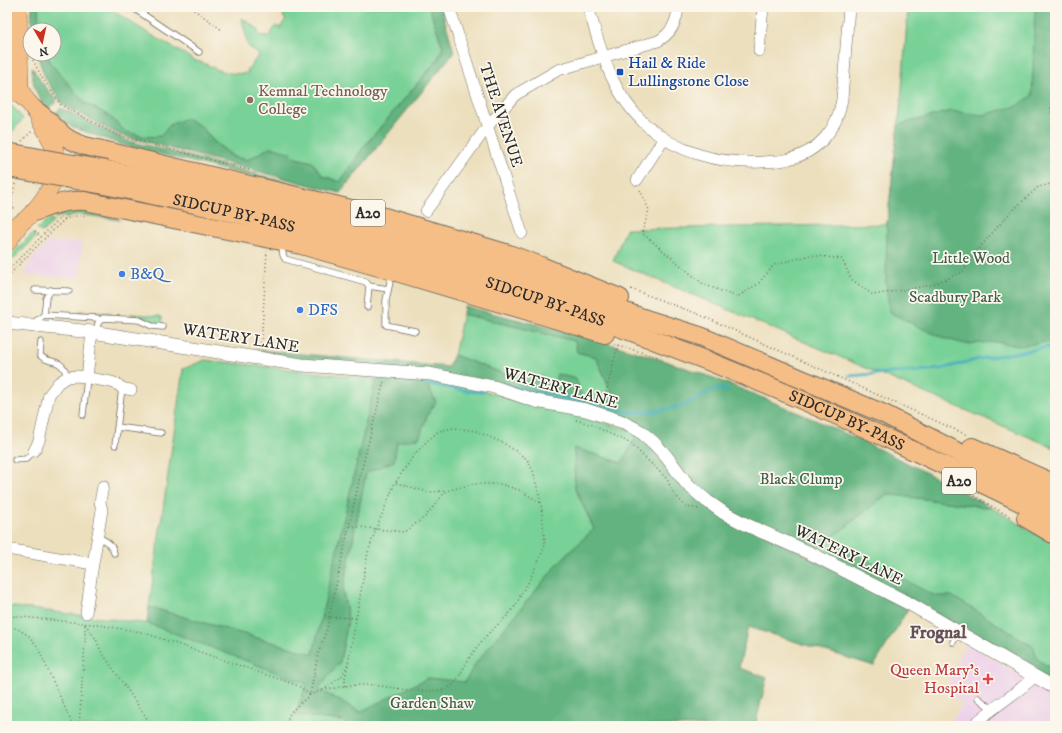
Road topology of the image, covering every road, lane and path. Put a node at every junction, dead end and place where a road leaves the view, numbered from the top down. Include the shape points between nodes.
1 (18, 7) edge
2 (132, 7) edge
3 (195, 7) edge
4 (449, 7) edge
5 (588, 7) edge
6 (678, 7) edge
7 (763, 7) edge
8 (849, 7) edge
9 (222, 30) dead end
10 (1055, 50) edge
11 (759, 51) dead end
12 (199, 52) dead end
13 (603, 57) junction
14 (34, 62) edge
15 (7, 88) edge
16 (61, 105) dead end
17 (32, 107) junction
18 (487, 127) junction
19 (664, 138) junction
20 (7, 152) edge
21 (1055, 162) edge
22 (7, 168) edge
23 (106, 177) junction
24 (637, 180) joint
25 (1055, 183) edge
26 (426, 211) dead end
27 (34, 212) junction
28 (90, 216) dead end
29 (65, 219) junction
30 (21, 228) edge
31 (522, 233) dead end
32 (41, 237) junction
33 (7, 243) edge
34 (277, 246) junction
35 (7, 271) edge
36 (393, 271) junction
37 (7, 275) edge
38 (369, 286) junction
39 (388, 289) junction
40 (35, 290) dead end
41 (51, 290) junction
42 (69, 291) dead end
43 (367, 307) dead end
44 (44, 314) junction
45 (97, 318) dead end
46 (7, 323) edge
47 (31, 326) junction
48 (162, 327) dead end
49 (415, 331) dead end
50 (94, 333) junction
51 (700, 336) junction
52 (41, 342) dead end
53 (612, 344) dead end
54 (618, 345) junction
55 (260, 358) junction
56 (661, 358) dead end
57 (718, 365) junction
58 (67, 377) junction
59 (87, 378) junction
60 (384, 380) dead end
61 (126, 389) joint
62 (601, 414) junction
63 (884, 414) junction
64 (84, 415) dead end
65 (574, 420) dead end
66 (117, 427) junction
67 (864, 427) junction
68 (161, 432) dead end
69 (115, 444) dead end
70 (34, 451) joint
71 (15, 460) dead end
72 (395, 483) junction
73 (1055, 484) edge
74 (103, 486) dead end
75 (961, 489) dead end
76 (446, 491) junction
77 (1055, 502) edge
78 (541, 503) junction
79 (699, 509) dead end
80 (1012, 518) dead end
81 (1055, 520) edge
82 (350, 526) junction
83 (376, 529) junction
84 (1055, 535) edge
85 (98, 538) junction
86 (7, 549) edge
87 (114, 553) dead end
88 (93, 564) junction
89 (330, 617) junction
90 (86, 618) junction
91 (356, 618) junction
92 (7, 620) edge
93 (7, 626) edge
94 (348, 664) junction
95 (1035, 676) junction
96 (345, 686) junction
97 (1055, 688) edge
98 (323, 690) junction
99 (310, 695) junction
100 (978, 698) dead end
101 (992, 709) junction
102 (7, 718) edge
103 (22, 726) edge
104 (73, 726) edge
105 (79, 726) edge
106 (152, 726) edge
107 (285, 726) edge
108 (973, 726) edge

1 - 17 main road via 20,87
2 - 12 lane
3 - 9 path via 193,9
4 - 18 street, THE AVENUE
5 - 13 street
6 - 13 street via 676,23 665,37
7 - 11 street
8 - 19 street via 841,109 826,138 811,150 780,161 739,162 699,155
10 - 21 path via 1050,110 1053,115
13 - 18 street via 558,70 515,95
13 - 19 street via 614,84 626,102 644,123
14 - 16 path
15 - 17 main road
17 - 27 main road via 52,141 57,164 47,195
17 - 51 highway, A20 via 43,114 63,135 85,146 385,217 509,254 627,301
18 - 26 street
18 - 31 street, THE AVENUE
19 - 24 street
20 - 23 highway, SIDCUP BY-PASS / A20, bridge
22 - 23 highway, SIDCUP BY-PASS / A20, bridge
23 - 51 highway, SIDCUP BY-PASS / A20 via 201,189 370,230 536,281 646,320
23 - 57 highway, SIDCUP BY-PASS / A20 via 190,203 365,246 457,272 666,344
24 - 25 path via 649,210 642,233 703,284 737,297 758,284 774,265 811,255 842,259 852,279 873,295 931,285 963,272 1006,217 1038,187
27 - 30 main road
27 - 34 highway, A20 via 78,200
28 - 29 path
29 - 32 path via 58,219
29 - 37 path
30 - 32 path
30 - 33 main road
32 - 35 path
34 - 36 highway, A20 via 308,247
34 - 38 lane via 285,259 366,282
34 - 55 path
36 - 39 lane
36 - 57 highway, A20
38 - 39 lane
38 - 43 lane
39 - 49 lane via 386,325
40 - 41 lane
41 - 42 lane
41 - 44 lane via 46,298
44 - 45 lane
44 - 47 lane
46 - 47 street, WATERY LANE
47 - 50 street, WATERY LANE
48 - 50 lane via 139,320 103,318
50 - 55 street, WATERY LANE
50 - 59 street
51 - 63 highway, SIDCUP BY-PASS / A20
52 - 58 lane via 42,358 62,366
53 - 54 path
54 - 56 path
54 - 62 path
55 - 62 street, WATERY LANE via 302,365 430,374 494,387 536,401
57 - 67 highway, SIDCUP BY-PASS / A20
58 - 59 street
58 - 70 street via 58,383 49,395 39,441
59 - 61 street via 117,384
59 - 64 lane
60 - 82 path
61 - 66 lane
62 - 95 street, WATERY LANE via 640,431 666,456 687,484 724,513 910,604 955,637
63 - 73 highway, A20 via 947,435
63 - 77 highway, SIDCUP BY-PASS / A20
65 - 79 path via 593,425 630,443 667,479 673,493 686,507
66 - 68 lane
66 - 69 lane
67 - 81 highway, SIDCUP BY-PASS / A20
67 - 84 highway, A20
70 - 71 lane via 26,459
72 - 76 path via 428,492
72 - 78 path via 414,455 439,431 453,428 476,431 503,443 527,459 533,471
72 - 83 path
74 - 85 street
75 - 80 path
76 - 78 path via 472,484 500,484 519,490
76 - 83 path via 425,517 404,532
78 - 96 path via 545,544 537,565 516,605 477,647 452,686 444,690 429,691 373,685
82 - 83 path
82 - 89 path
83 - 91 path via 368,552
85 - 87 lane via 110,545
85 - 88 street
86 - 88 street
88 - 90 street
89 - 91 path
89 - 99 path via 318,654
90 - 92 path via 12,616
90 - 99 path via 142,632 299,686
90 - 105 path
90 - 106 path via 101,650
91 - 94 path
93 - 104 path via 29,636 37,646
94 - 96 path
94 - 98 path via 340,678
95 - 97 street, WATERY LANE
95 - 101 street
96 - 98 path
98 - 99 path
99 - 107 path via 290,713
100 - 101 lane
101 - 108 street
102 - 103 path

